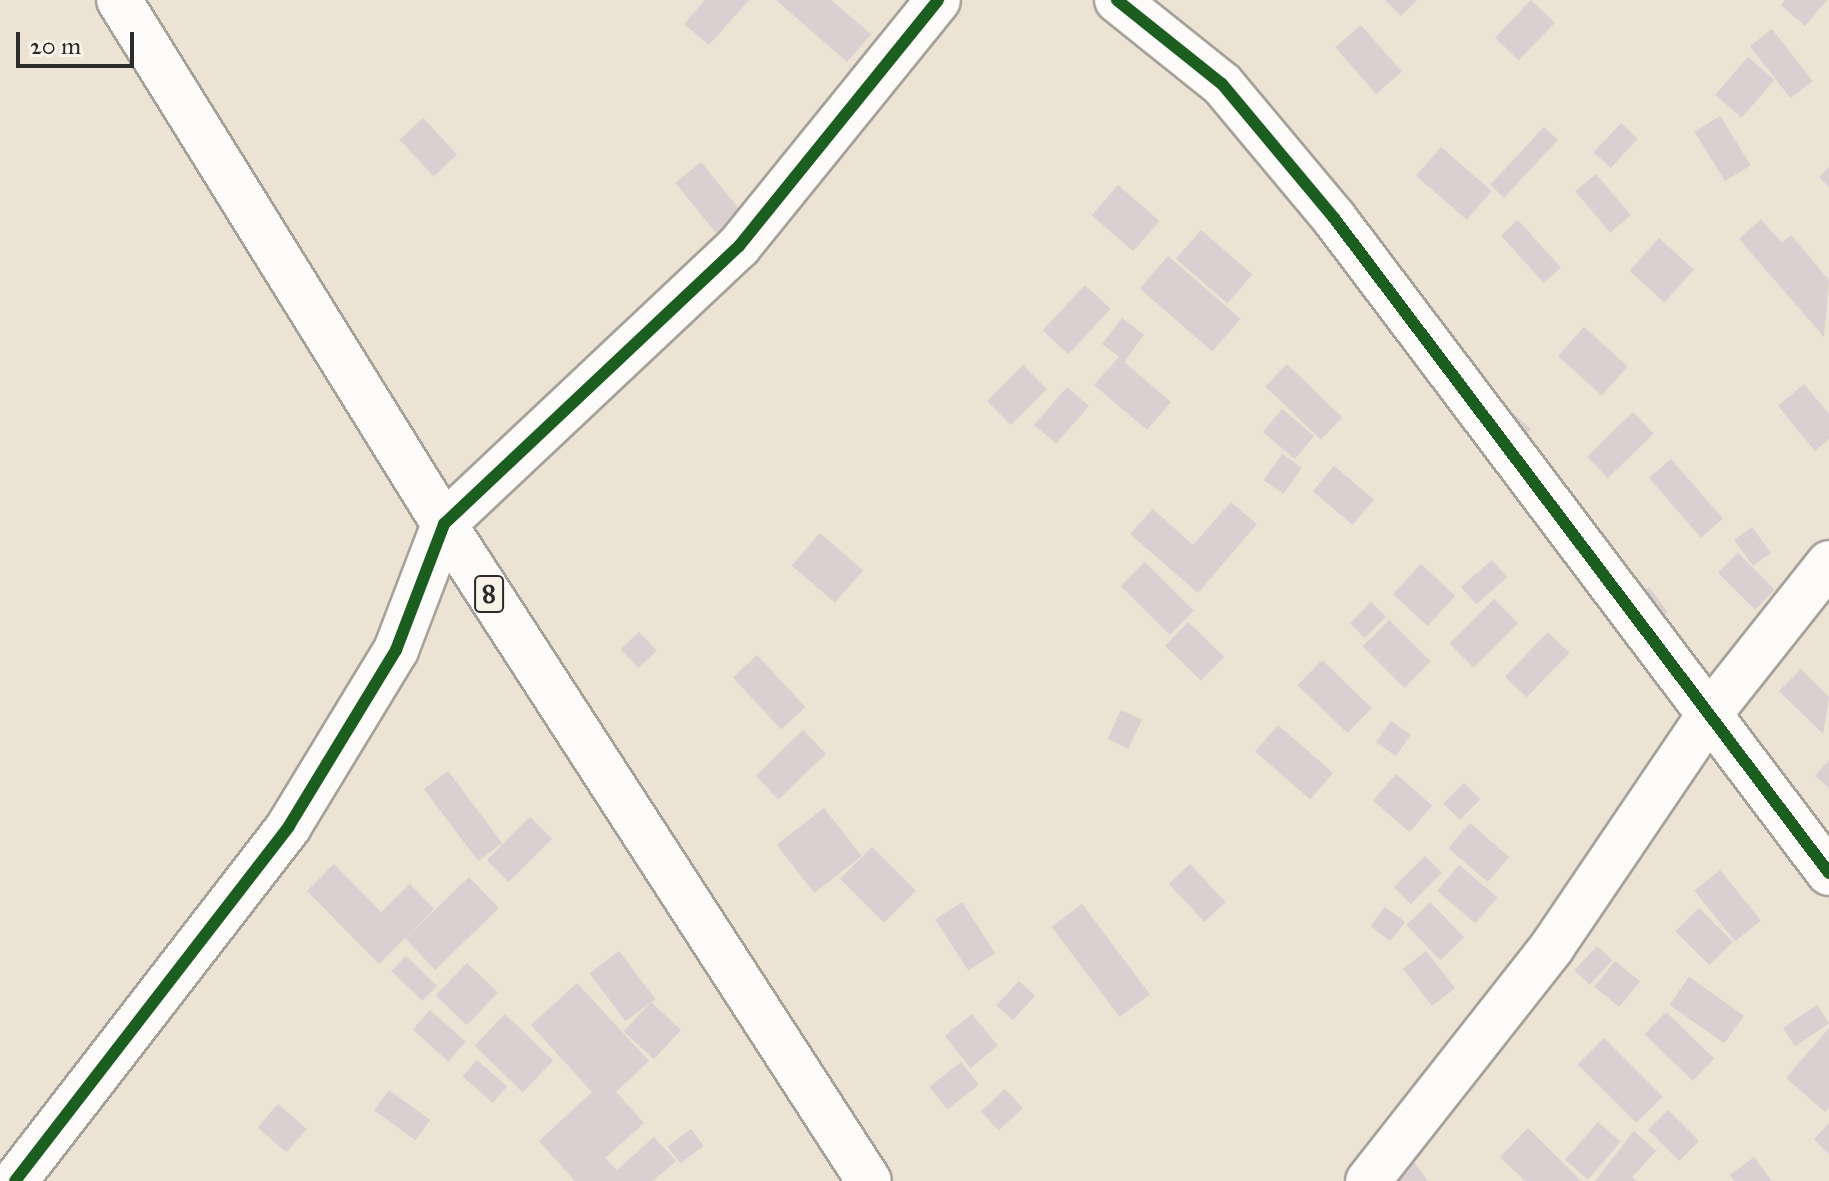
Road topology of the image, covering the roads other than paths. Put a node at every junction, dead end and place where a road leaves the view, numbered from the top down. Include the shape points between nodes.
1 (119, 0) edge
2 (938, 0) edge
3 (1117, 0) edge
4 (444, 524) junction
5 (1829, 563) edge
6 (1711, 712) junction
7 (1829, 873) edge
8 (15, 1181) edge
9 (869, 1181) edge
10 (1368, 1181) edge

1 - 4 street, 8
2 - 4 street via 739,246
3 - 6 street via 1222,84 1334,218
4 - 8 street via 396,650 289,826
4 - 9 street, 8
5 - 6 street
6 - 7 street
6 - 10 street via 1552,947

